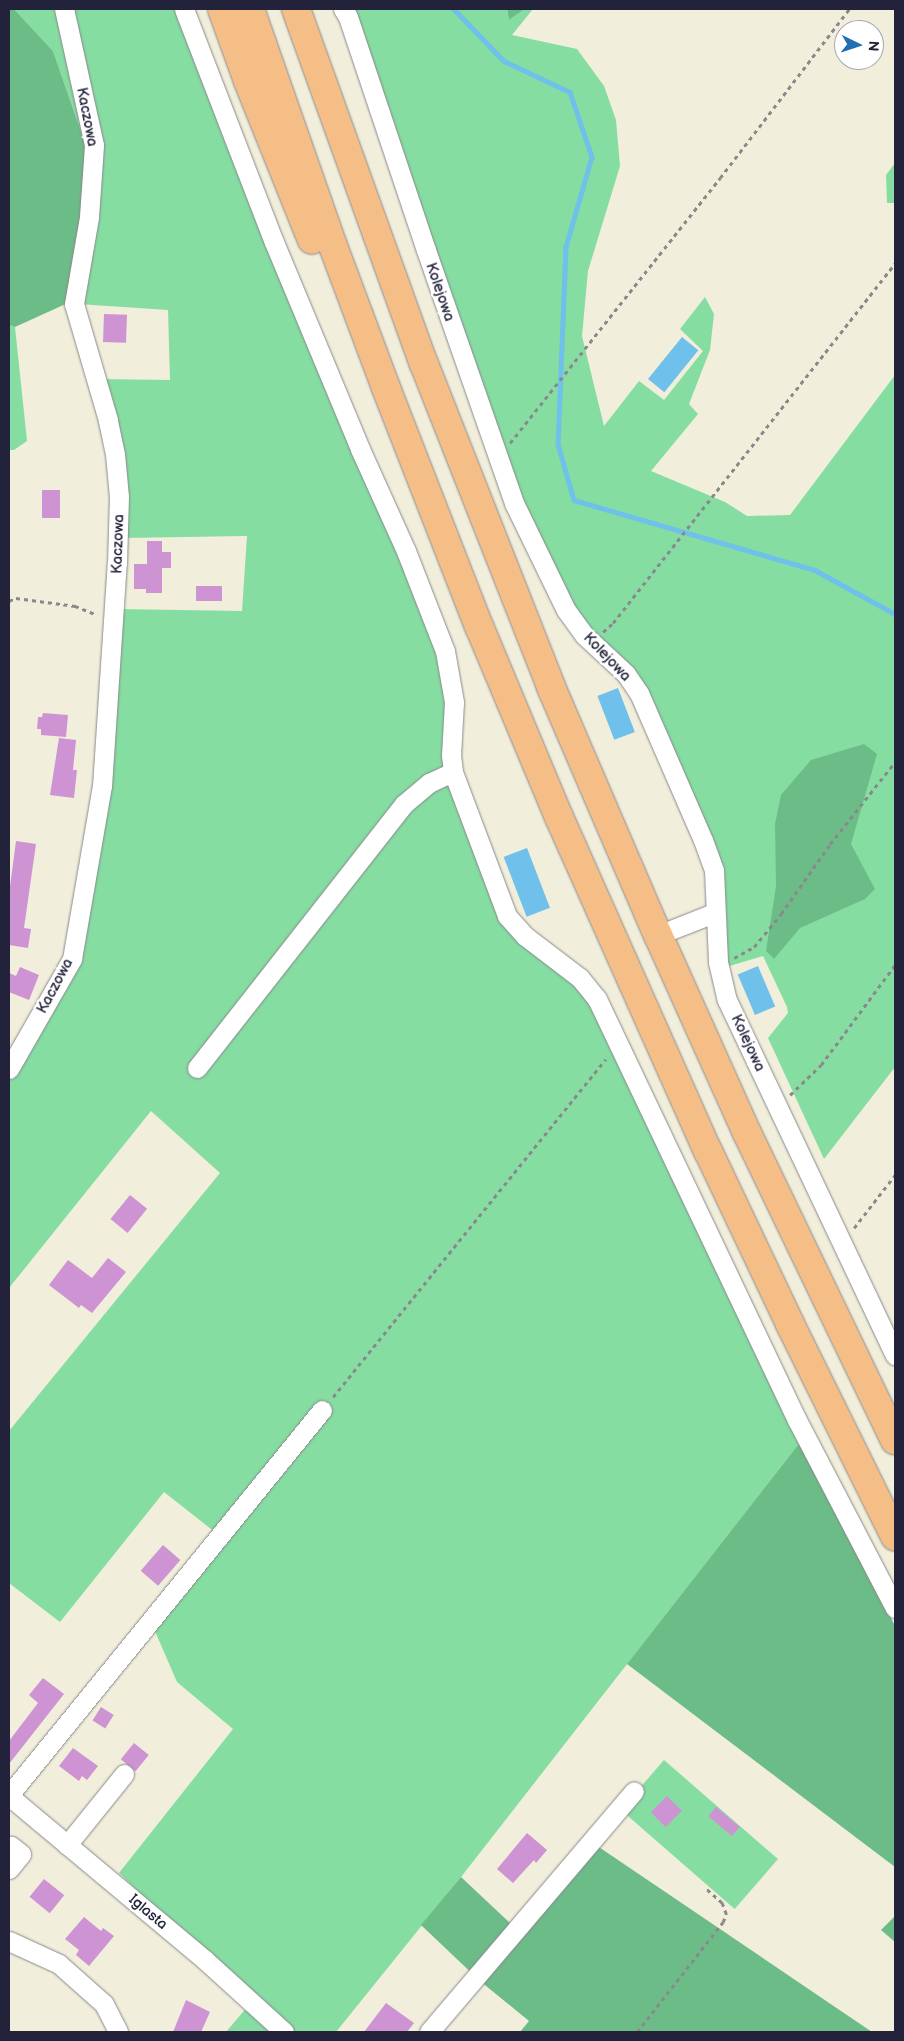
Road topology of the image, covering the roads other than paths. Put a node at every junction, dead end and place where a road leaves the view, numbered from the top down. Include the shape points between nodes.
1 (64, 9) edge
2 (184, 9) edge
3 (222, 9) edge
4 (250, 9) edge
5 (296, 9) edge
6 (343, 9) edge
7 (419, 473) junction
8 (453, 772) junction
9 (716, 915) junction
10 (658, 935) junction
11 (197, 1068) dead end
12 (9, 1069) edge
13 (895, 1355) edge
14 (322, 1410) road end
15 (895, 1440) edge
16 (895, 1536) edge
17 (895, 1608) edge
18 (124, 1774) dead end
19 (634, 1791) dead end
20 (9, 1795) edge
21 (68, 1845) junction
22 (11, 1846) dead end
23 (9, 1869) edge
24 (9, 1941) edge
25 (118, 2032) edge
26 (284, 2032) edge
27 (429, 2032) edge

1 - 12 street, Kaczowa via 94,145 89,217 74,304 115,454 119,511 114,623 102,786 72,959
2 - 8 street via 274,242 406,551 445,651 454,702
3 - 7 highway via 360,359
4 - 7 highway via 333,246
5 - 10 highway via 374,232 484,520 551,687
6 - 9 street, Kolejowa via 514,503 566,610 591,642 626,674 639,693 714,870
7 - 16 highway via 541,774 648,1021 764,1271
8 - 11 street via 429,783 404,804
8 - 17 street via 507,916 524,936 580,978 597,999 797,1420
9 - 10 street
9 - 13 street, Kolejowa via 718,962 727,1000
10 - 15 highway via 759,1159
14 - 20 street
18 - 21 street
19 - 27 street
20 - 21 street, Iglasta
21 - 26 street, Iglasta via 206,1960
22 - 23 street via 21,1854
24 - 25 street via 59,1964 104,2004

